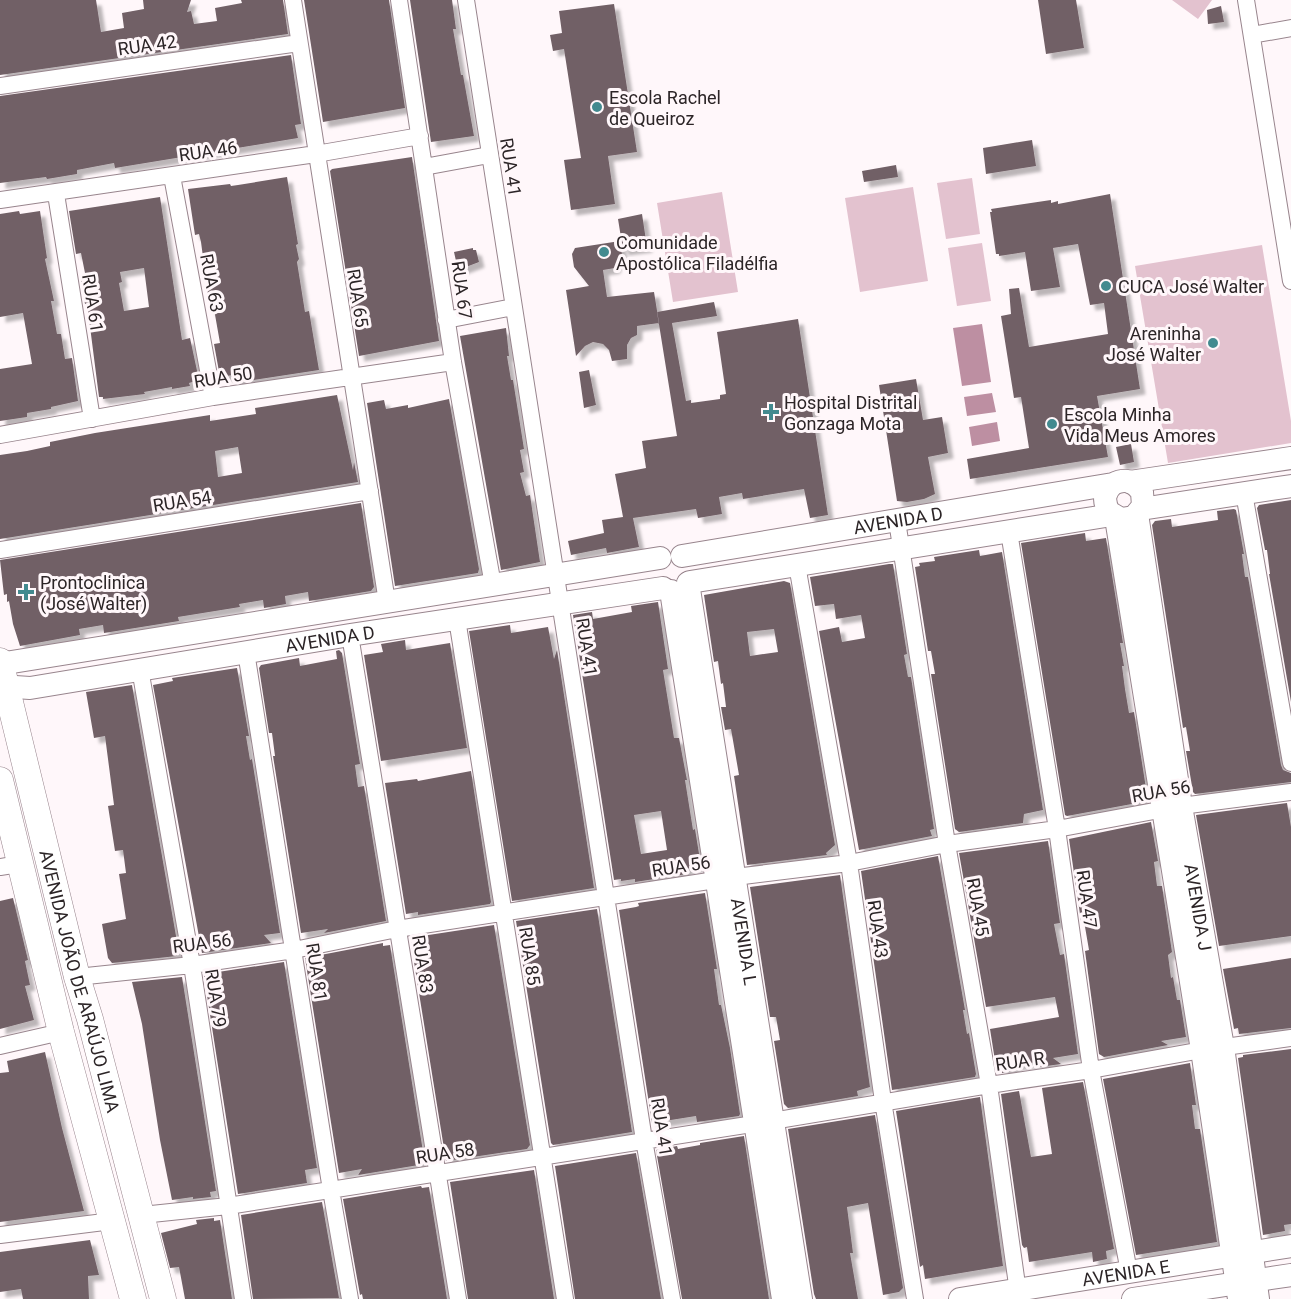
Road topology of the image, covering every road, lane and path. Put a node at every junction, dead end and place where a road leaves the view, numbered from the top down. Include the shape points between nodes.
1 (293, 0) edge
2 (399, 0) edge
3 (466, 0) edge
4 (1246, 0) edge
5 (1291, 28) edge
6 (1252, 35) junction
7 (299, 43) junction
8 (0, 86) edge
9 (420, 136) junction
10 (316, 154) junction
11 (489, 155) junction
12 (424, 168) junction
13 (172, 176) junction
14 (56, 194) junction
15 (1284, 198) edge
16 (0, 200) edge
17 (1291, 281) edge
18 (513, 307) junction
19 (446, 320) junction
20 (453, 362) junction
21 (351, 378) junction
22 (213, 397) junction
23 (92, 419) junction
24 (0, 435) edge
25 (1291, 458) edge
26 (1122, 483) junction
27 (1291, 486) edge
28 (370, 491) junction
29 (1244, 493) junction
30 (1126, 514) junction
31 (897, 521) junction
32 (1008, 532) junction
33 (901, 548) junction
34 (0, 550) edge
35 (671, 557) junction
36 (797, 565) junction
37 (555, 576) junction
38 (493, 585) junction
39 (678, 586) junction
40 (387, 602) junction
41 (560, 603) junction
42 (456, 618) junction
43 (350, 635) junction
44 (246, 652) junction
45 (140, 669) junction
46 (1, 672) edge
47 (1291, 763) edge
48 (0, 780) edge
49 (1291, 792) edge
50 (1172, 808) junction
51 (1057, 829) junction
52 (947, 844) junction
53 (849, 863) junction
54 (9, 866) edge
55 (727, 879) junction
56 (606, 897) junction
57 (503, 913) junction
58 (397, 929) junction
59 (294, 950) junction
60 (192, 965) junction
61 (77, 977) junction
62 (61, 1032) junction
63 (1291, 1038) edge
64 (0, 1046) edge
65 (1212, 1048) junction
66 (1091, 1070) junction
67 (989, 1085) junction
68 (883, 1101) junction
69 (763, 1122) junction
70 (644, 1140) junction
71 (543, 1157) junction
72 (437, 1174) junction
73 (331, 1190) junction
74 (228, 1206) junction
75 (142, 1215) junction
76 (112, 1221) junction
77 (0, 1235) edge
78 (1291, 1246) edge
79 (1242, 1254) junction
80 (1129, 1272) junction
81 (1291, 1275) edge
82 (1248, 1290) edge
83 (1018, 1294) edge
84 (133, 1299) edge
85 (163, 1299) edge
86 (243, 1299) edge
87 (350, 1299) edge
88 (458, 1299) edge
89 (565, 1299) edge
90 (672, 1299) edge
91 (783, 1299) edge
92 (801, 1299) edge
93 (915, 1299) edge
94 (960, 1299) edge
95 (1133, 1299) edge

1 - 7 street, RUA 65
2 - 9 street, RUA 67
3 - 11 street, RUA 41
4 - 6 street
5 - 6 street
6 - 15 street
7 - 8 street, RUA 42
7 - 10 street, RUA 65
9 - 10 street, RUA 46
9 - 12 street, RUA 67
10 - 13 street, RUA 46
10 - 21 street, RUA 65
11 - 12 street
11 - 18 street, RUA 41
12 - 19 street, RUA 67
13 - 14 street, RUA 46
13 - 22 street, RUA 63
14 - 16 street, RUA 46
14 - 23 street, RUA 61
15 - 17 street
18 - 19 street
18 - 37 street, RUA 41
19 - 20 street, RUA 67
20 - 21 street, RUA 50
20 - 38 street, RUA 67
21 - 22 street, RUA 50
21 - 28 street, RUA 65
22 - 23 street, RUA 50
23 - 24 street, RUA 50
25 - 26 main road, AVENIDA D
26 - 30 main road via 1107,491 1106,506
26 - 30 main road via 1138,486 1144,499
26 - 31 main road, AVENIDA D
27 - 29 main road, AVENIDA D
28 - 34 street, RUA 54
28 - 40 street, RUA 65
29 - 30 main road, AVENIDA D
29 - 47 street
30 - 32 main road, AVENIDA D
30 - 50 main road, AVENIDA J
31 - 33 street, RUA 45
31 - 35 main road, AVENIDA D
32 - 33 main road, AVENIDA D
32 - 51 street, RUA 47
33 - 36 main road, AVENIDA D
33 - 52 street, RUA 45
35 - 37 main road, AVENIDA D
35 - 39 main road via 689,563 692,569
35 - 39 main road via 654,569 655,576 657,582
36 - 39 main road, AVENIDA D
36 - 53 street, RUA 43
37 - 38 main road, AVENIDA D
37 - 41 street, RUA 41
38 - 40 main road, AVENIDA D
39 - 41 main road, AVENIDA D
39 - 55 main road, AVENIDA L
40 - 46 main road, AVENIDA D
41 - 42 main road, AVENIDA D
41 - 56 street, RUA 41
42 - 43 main road, AVENIDA D
42 - 57 street, RUA 85
43 - 44 main road, AVENIDA D
43 - 58 street, RUA 83
44 - 45 main road, AVENIDA D
44 - 59 street, RUA 81
45 - 46 main road, AVENIDA D via 30,688
45 - 60 street, RUA 79
46 - 61 main road, AVENIDA JOÃO DE ARAÚJO LIMA
48 - 54 main road, AVENIDA JOÃO DE ARAÚJO LIMA
49 - 50 street, RUA 56
50 - 51 street, RUA 56
50 - 65 main road, AVENIDA J
51 - 52 street, RUA 56
51 - 66 street, RUA 47
52 - 53 street, RUA 56
52 - 67 street, RUA 45
53 - 55 street, RUA 56
53 - 68 street, RUA 43
54 - 62 main road, AVENIDA JOÃO DE ARAÚJO LIMA
55 - 56 street, RUA 56
55 - 69 main road, AVENIDA L
56 - 57 street, RUA 56
56 - 70 street, RUA 41
57 - 58 street, RUA 56
57 - 71 street, RUA 85
58 - 59 street, RUA 56
58 - 72 street, RUA 83
59 - 60 street, RUA 56
59 - 73 street, RUA 81
60 - 61 street, RUA 56
60 - 74 street, RUA 79
61 - 75 main road, AVENIDA JOÃO DE ARAÚJO LIMA
62 - 64 street
62 - 76 main road, AVENIDA JOÃO DE ARAÚJO LIMA
63 - 65 street, RUA R
65 - 66 street, RUA R
65 - 79 main road, AVENIDA J
66 - 67 street, RUA R
66 - 80 street, RUA 47
67 - 68 street, RUA R
67 - 83 street, RUA 45
68 - 69 street, RUA R
68 - 93 street, RUA 43
69 - 70 street, RUA 58
69 - 91 main road, AVENIDA L
69 - 92 main road, AVENIDA L
70 - 71 street, RUA 58
70 - 90 street, RUA 41
71 - 72 street, RUA 58
71 - 89 street, RUA 85
72 - 73 street, RUA 58
72 - 88 street, RUA 83
73 - 74 street, RUA 58
73 - 87 street, RUA 81
74 - 75 street, RUA 58
74 - 86 street, RUA 79
75 - 85 main road, AVENIDA JOÃO DE ARAÚJO LIMA
76 - 77 street
76 - 84 main road, AVENIDA JOÃO DE ARAÚJO LIMA
78 - 79 main road, AVENIDA E
79 - 80 main road, AVENIDA E
79 - 82 main road, AVENIDA J
80 - 83 main road, AVENIDA E
81 - 82 main road, AVENIDA E
82 - 95 main road, AVENIDA E
83 - 94 main road, AVENIDA E

